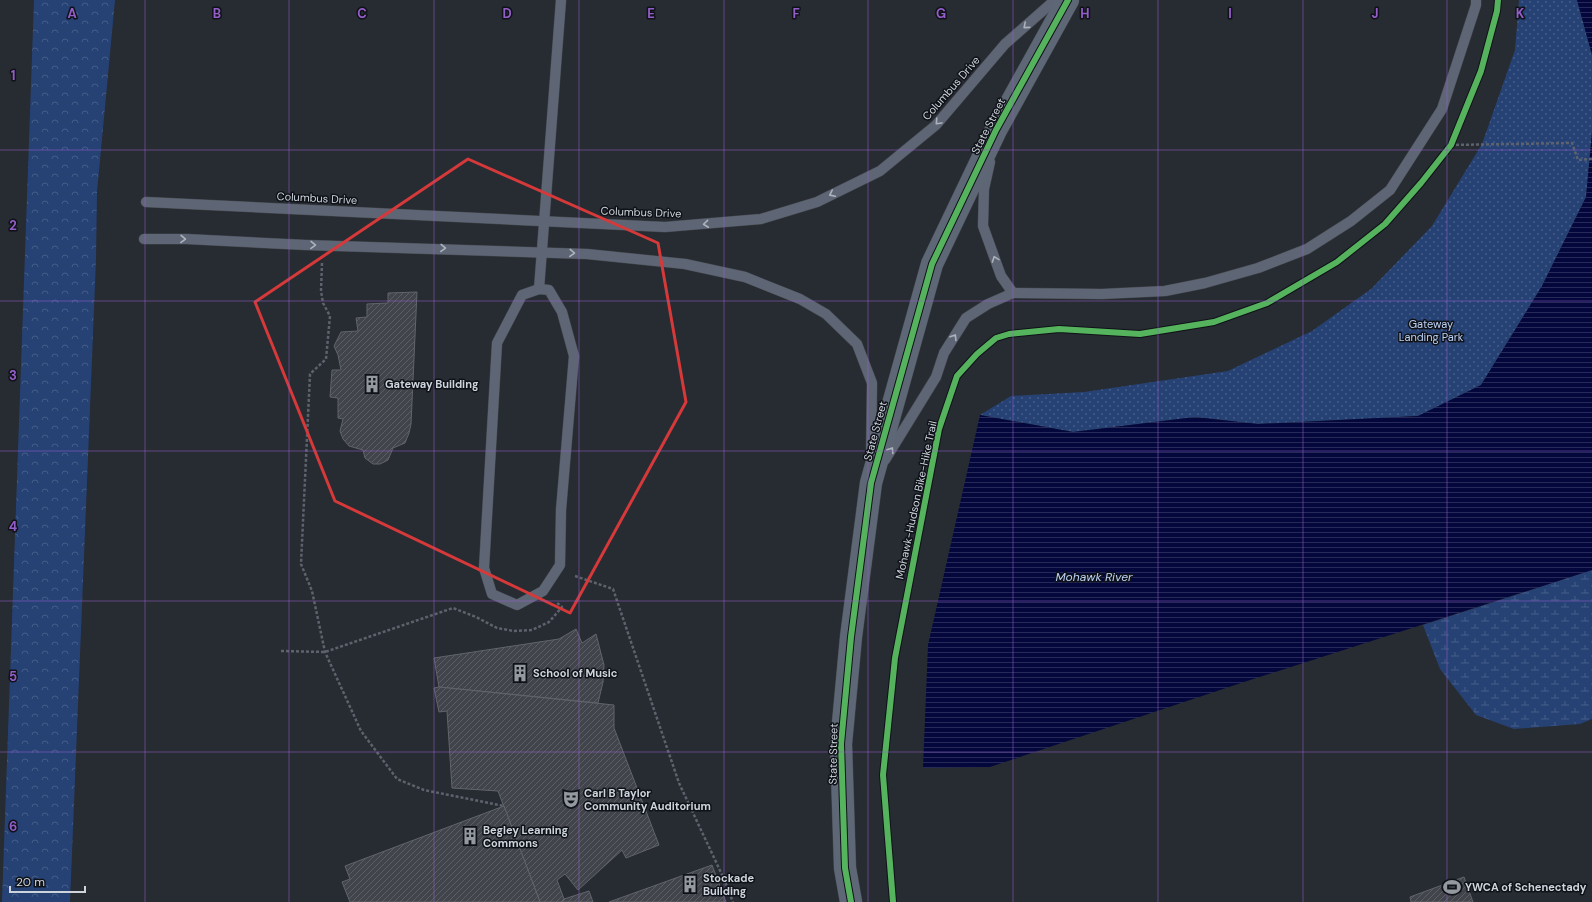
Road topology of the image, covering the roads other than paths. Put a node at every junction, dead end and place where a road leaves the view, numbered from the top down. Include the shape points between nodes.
1 (561, 0) edge
2 (1055, 0) edge
3 (1068, 0) edge
4 (1476, 0) edge
5 (996, 130) junction
6 (146, 202) dead end
7 (545, 221) junction
8 (144, 239) dead end
9 (542, 251) junction
10 (539, 289) junction
11 (1013, 293) junction
12 (871, 483) junction
13 (851, 902) edge

1 - 7 lane
2 -> 7 lane, Columbus Drive via 1005,44 936,125 880,171 817,202 762,219 699,225 665,227
3 - 5 main road, State Street
4 - 11 lane via 1442,109 1390,190 1351,221 1307,249 1258,268 1165,291 1102,294
11 -> 5 lane via 1001,276 983,226 984,189
5 - 12 main road, State Street via 932,264
6 - 7 lane, Columbus Drive
7 - 9 lane
8 -> 9 lane
9 - 10 lane
9 -> 12 lane via 685,264 745,277 800,299 826,314 857,344 872,383
10 - 10 lane via 522,296 497,344 484,568 492,594 517,605 543,591 560,565 561,510 574,356 562,312 549,290
12 -> 11 lane via 936,377 944,353 966,318 988,304
12 - 13 main road, State Street via 851,637 841,744 845,868

